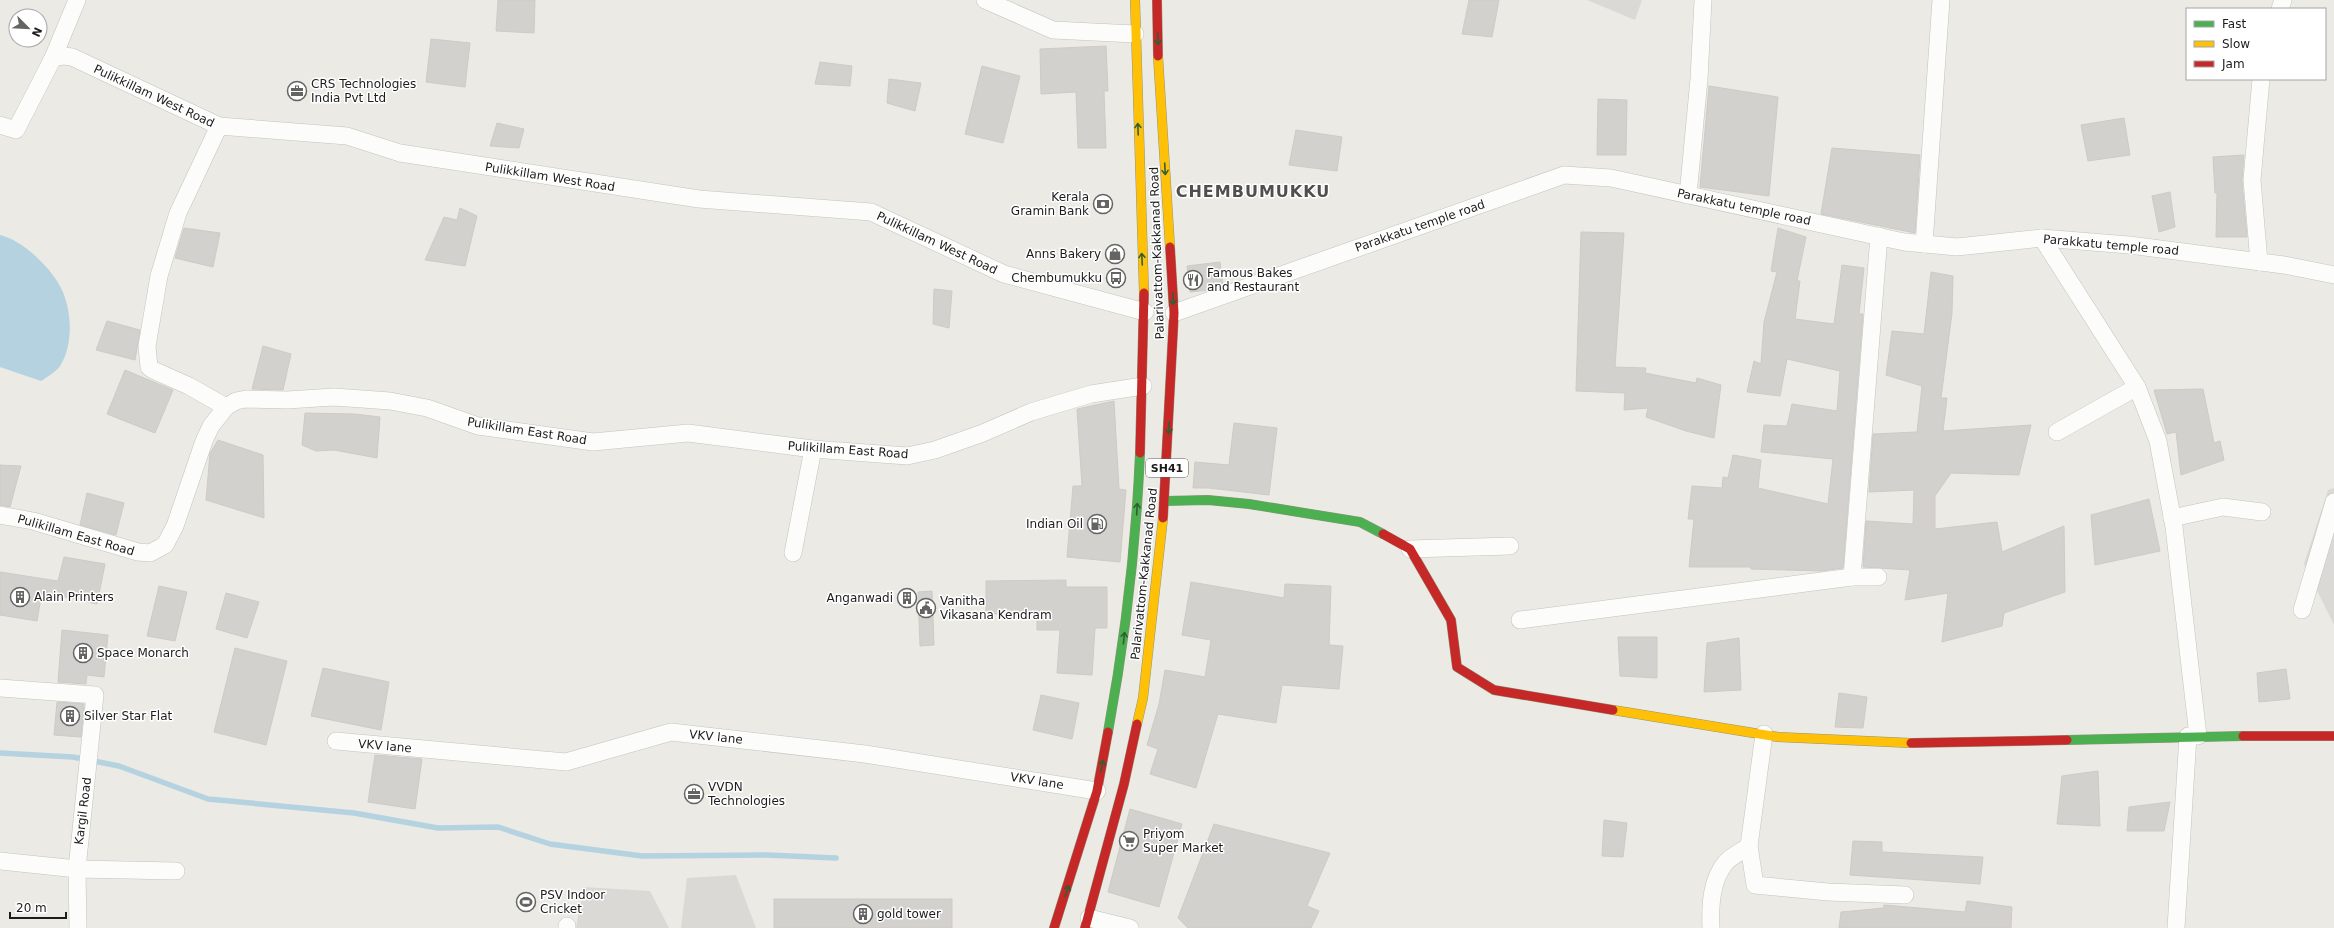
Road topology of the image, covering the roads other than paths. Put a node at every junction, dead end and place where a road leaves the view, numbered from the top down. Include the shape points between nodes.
1 (77, 0) edge
2 (984, 0) edge
3 (1135, 0) edge
4 (1157, 0) edge
5 (1703, 0) edge
6 (1941, 0) edge
7 (1135, 34) junction
8 (53, 58) junction
9 (2261, 80) edge
10 (0, 125) edge
11 (219, 126) junction
12 (1688, 195) junction
13 (1879, 236) junction
14 (2042, 238) junction
15 (1924, 244) junction
16 (2259, 262) junction
17 (2334, 276) edge
18 (1146, 312) junction
19 (1174, 313) junction
20 (1143, 386) junction
21 (2137, 387) junction
22 (226, 407) junction
23 (2057, 432) dead end
24 (814, 449) junction
25 (1165, 501) junction
26 (2334, 502) edge
27 (2262, 512) dead end
28 (0, 515) edge
29 (2172, 518) junction
30 (1141, 539) junction
31 (1161, 540) junction
32 (1510, 546) dead end
33 (1410, 549) junction
34 (793, 553) dead end
35 (1852, 577) junction
36 (1878, 577) dead end
37 (2302, 610) dead end
38 (1520, 620) dead end
39 (0, 688) edge
40 (1764, 734) junction
41 (2193, 736) junction
42 (2334, 736) edge
43 (336, 741) dead end
44 (1097, 791) junction
45 (1749, 846) junction
46 (0, 861) edge
47 (77, 870) junction
48 (176, 871) dead end
49 (1905, 895) dead end
50 (1087, 923) edge
51 (78, 928) edge
52 (1054, 928) edge
53 (1130, 928) edge
54 (1711, 928) edge
55 (2176, 928) edge

1 - 8 street
2 - 7 street via 1053,30
3 - 7 main road
4 -> 19 main road, Palarivattom-Kakkanad Road / SH41
5 - 12 street via 1699,79
6 - 15 street
18 -> 7 main road
8 - 10 street via 16,130
8 - 11 street, Pulikkillam West Road via 72,57
9 - 16 street via 2252,180
11 - 18 street, Pulikkillam West Road via 347,136 400,153 699,199 871,212 1004,274
11 - 22 street via 178,213 159,276 147,346 149,367
12 - 13 street, Parakkatu temple road
12 - 19 street, Parakkatu temple road via 1611,178 1564,175
13 - 15 street, Parakkatu temple road
13 - 35 street
14 - 15 street, Parakkatu temple road via 1957,247
14 - 16 street, Parakkatu temple road via 2129,245
14 - 21 street
16 - 17 street, Parakkatu temple road
18 - 20 main road
19 -> 25 main road, Palarivattom-Kakkanad Road / SH41
20 - 24 street, Pulikillam East Road via 1091,394 1032,412 983,433 920,454 891,455
30 -> 20 main road
21 - 23 street
21 - 29 street via 2158,442
22 - 24 street, Pulikillam East Road via 246,399 334,397 382,400 427,408 478,426 564,440 593,442 688,433
22 - 28 street, Pulikillam East Road via 211,426 175,526 169,540 159,549 138,552 33,521
24 - 34 street
25 - 31 main road, Palarivattom-Kakkanad Road / SH41
25 - 33 main road via 1208,500 1249,504 1360,522
26 - 37 street
27 - 29 street via 2224,507
29 - 41 street
30 - 31 main road
44 -> 30 main road
31 - 50 main road, Palarivattom-Kakkanad Road / SH41 via 1143,698 1124,784
32 - 33 street
33 - 40 main road via 1451,620 1457,667 1494,690
35 - 36 street
35 - 38 street
39 - 47 street, Kargil Road via 95,695
40 - 41 main road via 1778,737 1930,744
40 - 45 street
41 - 42 main road
41 - 55 street
43 - 44 street, VKV lane via 566,762 671,732 865,754
52 -> 44 main road
45 - 49 street via 1755,884 1828,892
45 - 54 street via 1727,862 1717,877 1710,912
46 - 47 street
47 - 48 street
47 - 51 street, Kargil Road
50 - 53 street

